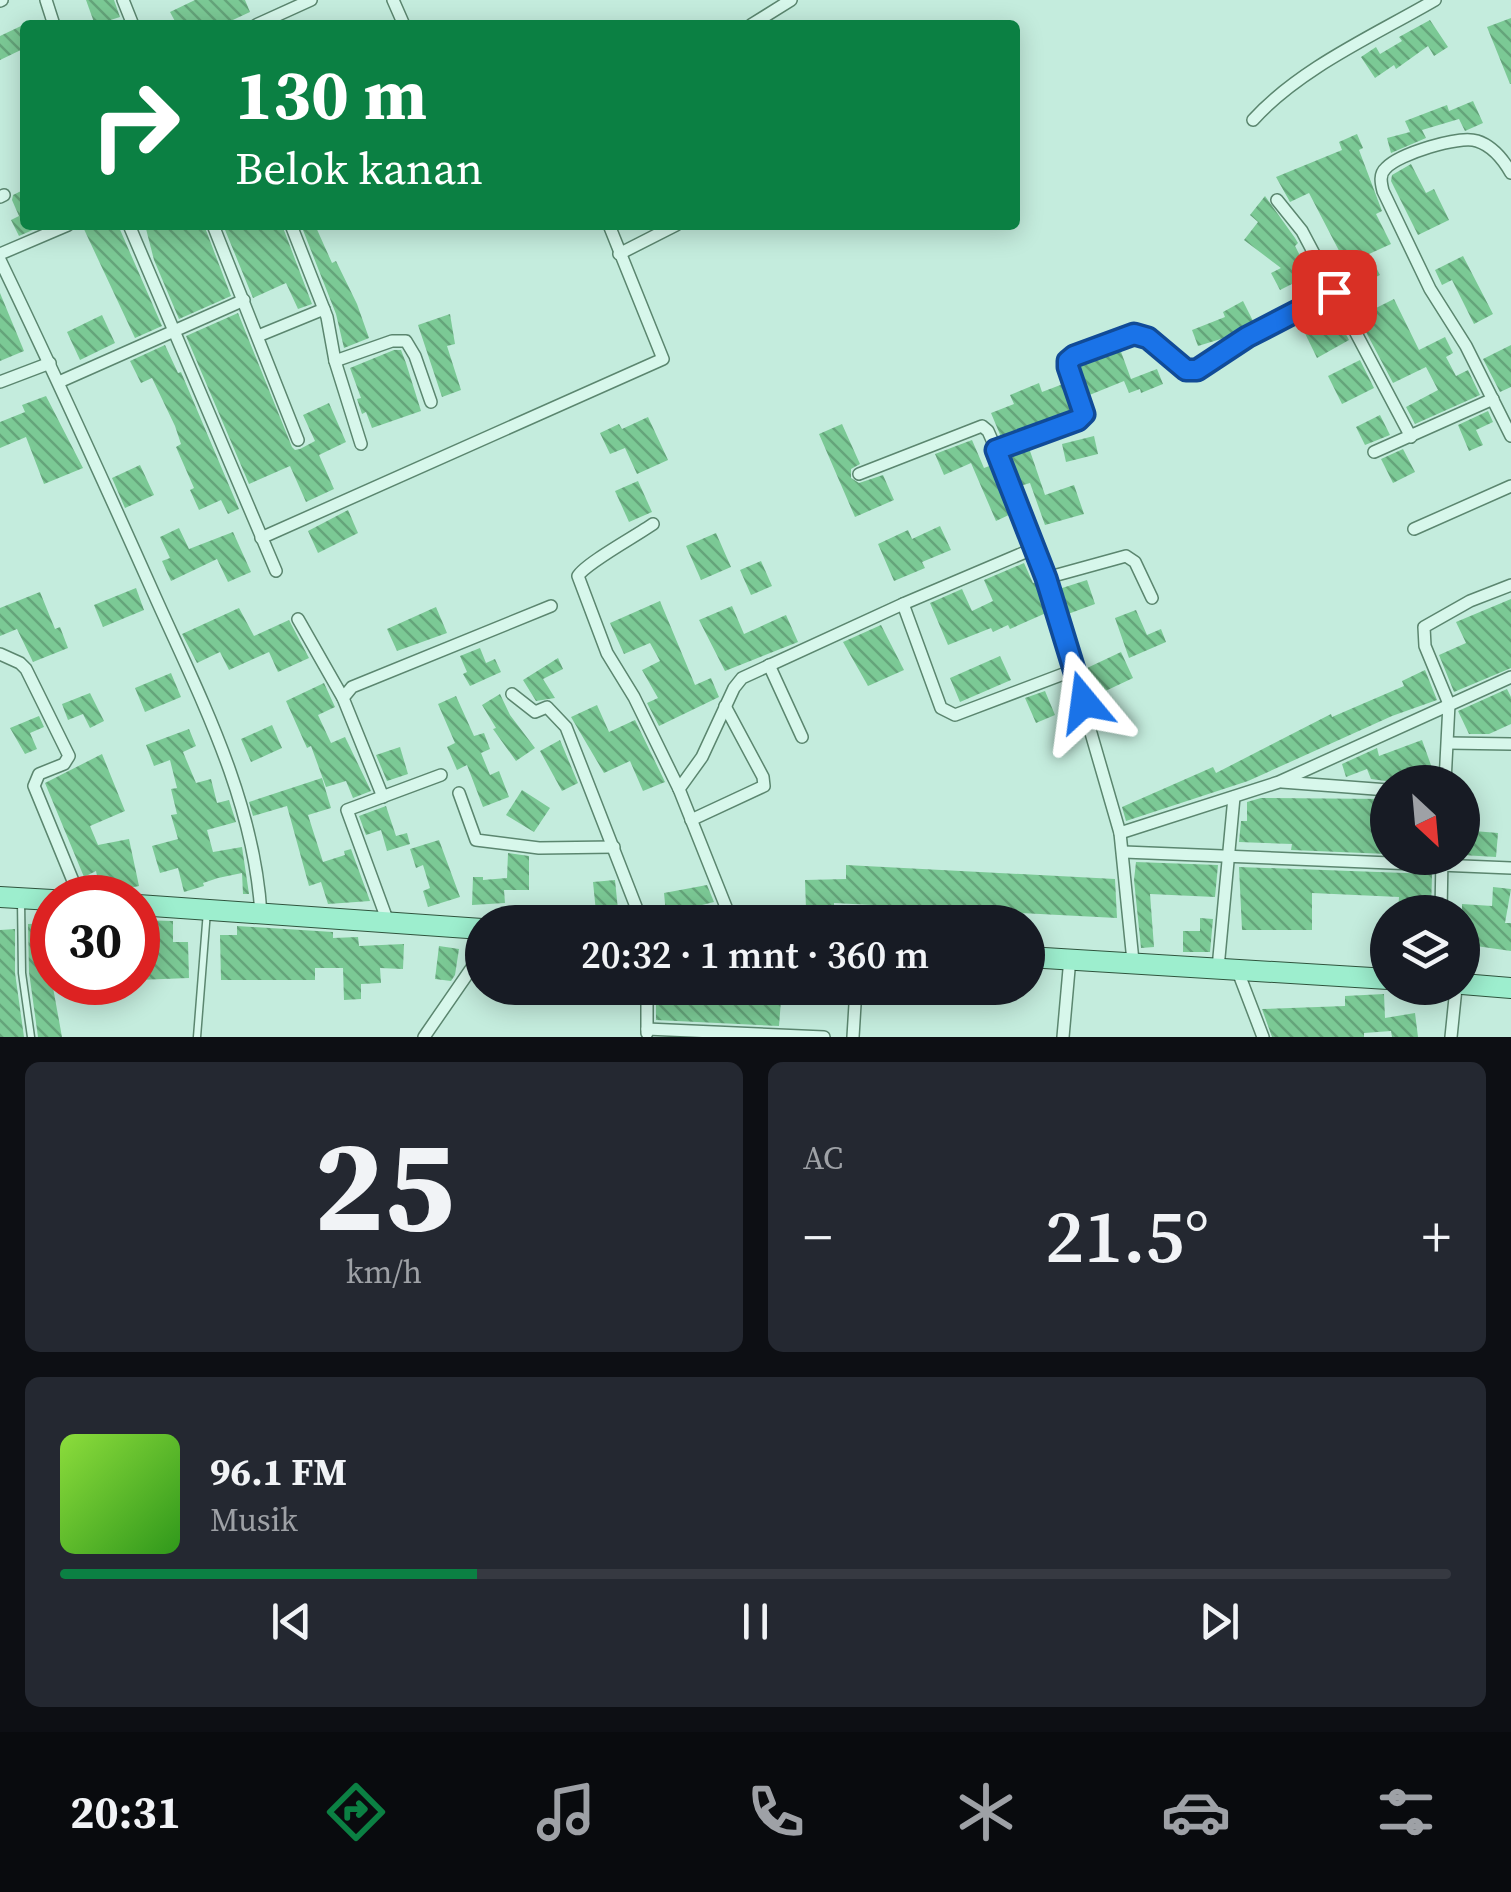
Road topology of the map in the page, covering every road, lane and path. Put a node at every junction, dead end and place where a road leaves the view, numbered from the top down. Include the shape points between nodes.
1 (311, 0) edge
2 (1435, 0) edge
3 (789, 1) edge
4 (290, 11) junction
5 (268, 20) edge
6 (294, 20) edge
7 (759, 20) edge
8 (1253, 120) dead end
9 (1511, 174) edge
10 (1277, 200) dead end
11 (57, 230) edge
12 (131, 230) edge
13 (215, 230) edge
14 (293, 230) edge
15 (611, 230) edge
16 (666, 230) edge
17 (619, 254) junction
18 (0, 257) edge
19 (1334, 292) junction
20 (244, 300) junction
21 (324, 309) junction
22 (174, 330) junction
23 (258, 336) junction
24 (336, 361) junction
25 (50, 363) junction
26 (0, 382) edge
27 (59, 382) junction
28 (1493, 399) junction
29 (431, 402) dead end
30 (1511, 436) edge
31 (1411, 437) junction
32 (298, 440) dead end
33 (361, 444) dead end
34 (996, 450) junction
35 (1374, 452) dead end
36 (859, 474) dead end
37 (1511, 486) edge
38 (652, 524) dead end
39 (1414, 529) dead end
40 (261, 538) junction
41 (1035, 548) junction
42 (276, 572) dead end
43 (1046, 578) junction
44 (1511, 585) edge
45 (1152, 598) dead end
46 (903, 604) junction
47 (551, 606) dead end
48 (298, 619) dead end
49 (0, 654) edge
50 (768, 665) junction
51 (1074, 670) junction
52 (1511, 678) edge
53 (512, 694) dead end
54 (342, 698) junction
55 (1449, 704) junction
56 (725, 706) junction
57 (802, 737) dead end
58 (1448, 744) junction
59 (1511, 744) edge
60 (1446, 765) edge
61 (441, 775) dead end
62 (1279, 782) junction
63 (679, 789) junction
64 (1370, 789) edge
65 (459, 793) dead end
66 (383, 796) junction
67 (1234, 798) junction
68 (691, 820) junction
69 (1120, 833) junction
70 (614, 847) junction
71 (1124, 852) junction
72 (1229, 857) junction
73 (1370, 860) edge
74 (1480, 865) edge
75 (1511, 868) edge
76 (71, 875) edge
77 (11, 898) edge
78 (636, 905) edge
79 (725, 905) edge
80 (160, 907) edge
81 (207, 910) junction
82 (261, 914) junction
83 (388, 922) junction
84 (465, 928) edge
85 (1045, 957) edge
86 (1070, 958) junction
87 (1133, 961) junction
88 (1228, 968) junction
89 (465, 978) edge
90 (1370, 978) edge
91 (1480, 987) edge
92 (1511, 988) edge
93 (648, 1005) edge
94 (855, 1005) edge
95 (1457, 1005) edge
96 (647, 1033) edge
97 (31, 1037) edge
98 (197, 1037) edge
99 (424, 1037) edge
100 (824, 1037) edge
101 (853, 1037) edge
102 (1064, 1037) edge
103 (1263, 1037) edge
104 (1452, 1037) edge

1 - 4 street
2 - 8 street via 1318,69
3 - 7 street
4 - 5 street
4 - 6 street
9 - 28 street via 1493,150 1456,140 1394,163 1381,180 1430,289
10 - 19 street
11 - 18 street
12 - 22 street
13 - 20 street
14 - 21 street
15 - 17 street
16 - 17 street
17 - 40 street via 663,359
18 - 25 street
19 - 31 street
19 - 34 street via 1197,370 1186,370 1134,334 1074,356 1068,367 1084,414
20 - 22 street
20 - 23 street
21 - 23 street
21 - 24 street
22 - 27 street
22 - 40 street
23 - 32 street
24 - 29 street via 406,341
24 - 33 street
25 - 26 street
25 - 27 street
27 - 82 street via 237,789
28 - 30 street
28 - 31 street
31 - 35 street
34 - 36 street via 982,426
34 - 41 street
37 - 39 street
38 - 63 street via 578,576 607,653
40 - 42 street
41 - 43 street
41 - 46 street
43 - 45 street via 1126,556 1136,562
43 - 51 street
44 - 55 street via 1424,628 1424,646
46 - 50 street
46 - 51 street via 948,714
47 - 54 street via 352,688
48 - 54 street
49 - 76 street via 26,669 69,756 39,774 34,786
50 - 56 street via 742,678
50 - 57 street
51 - 69 street
52 - 55 street
53 - 70 street via 535,712 547,707 566,728
54 - 66 street
55 - 58 street
55 - 62 street
56 - 63 street
56 - 68 street via 764,786
58 - 59 street
58 - 60 street
61 - 66 street
62 - 64 street
62 - 67 street
63 - 68 street
65 - 70 street via 476,840
66 - 83 street via 347,812
67 - 69 street
67 - 72 street
68 - 79 street
69 - 71 street
70 - 78 street
71 - 72 street
71 - 87 street
72 - 73 street
72 - 88 street
74 - 75 street
77 - 97 lane
80 - 81 main road
81 - 82 main road
81 - 98 lane
82 - 83 main road
83 - 84 main road
85 - 86 main road
86 - 87 main road
86 - 102 street
87 - 88 main road
88 - 90 main road
88 - 103 street
89 - 99 street
91 - 92 main road
93 - 96 street
94 - 101 street
95 - 104 street
96 - 100 street

